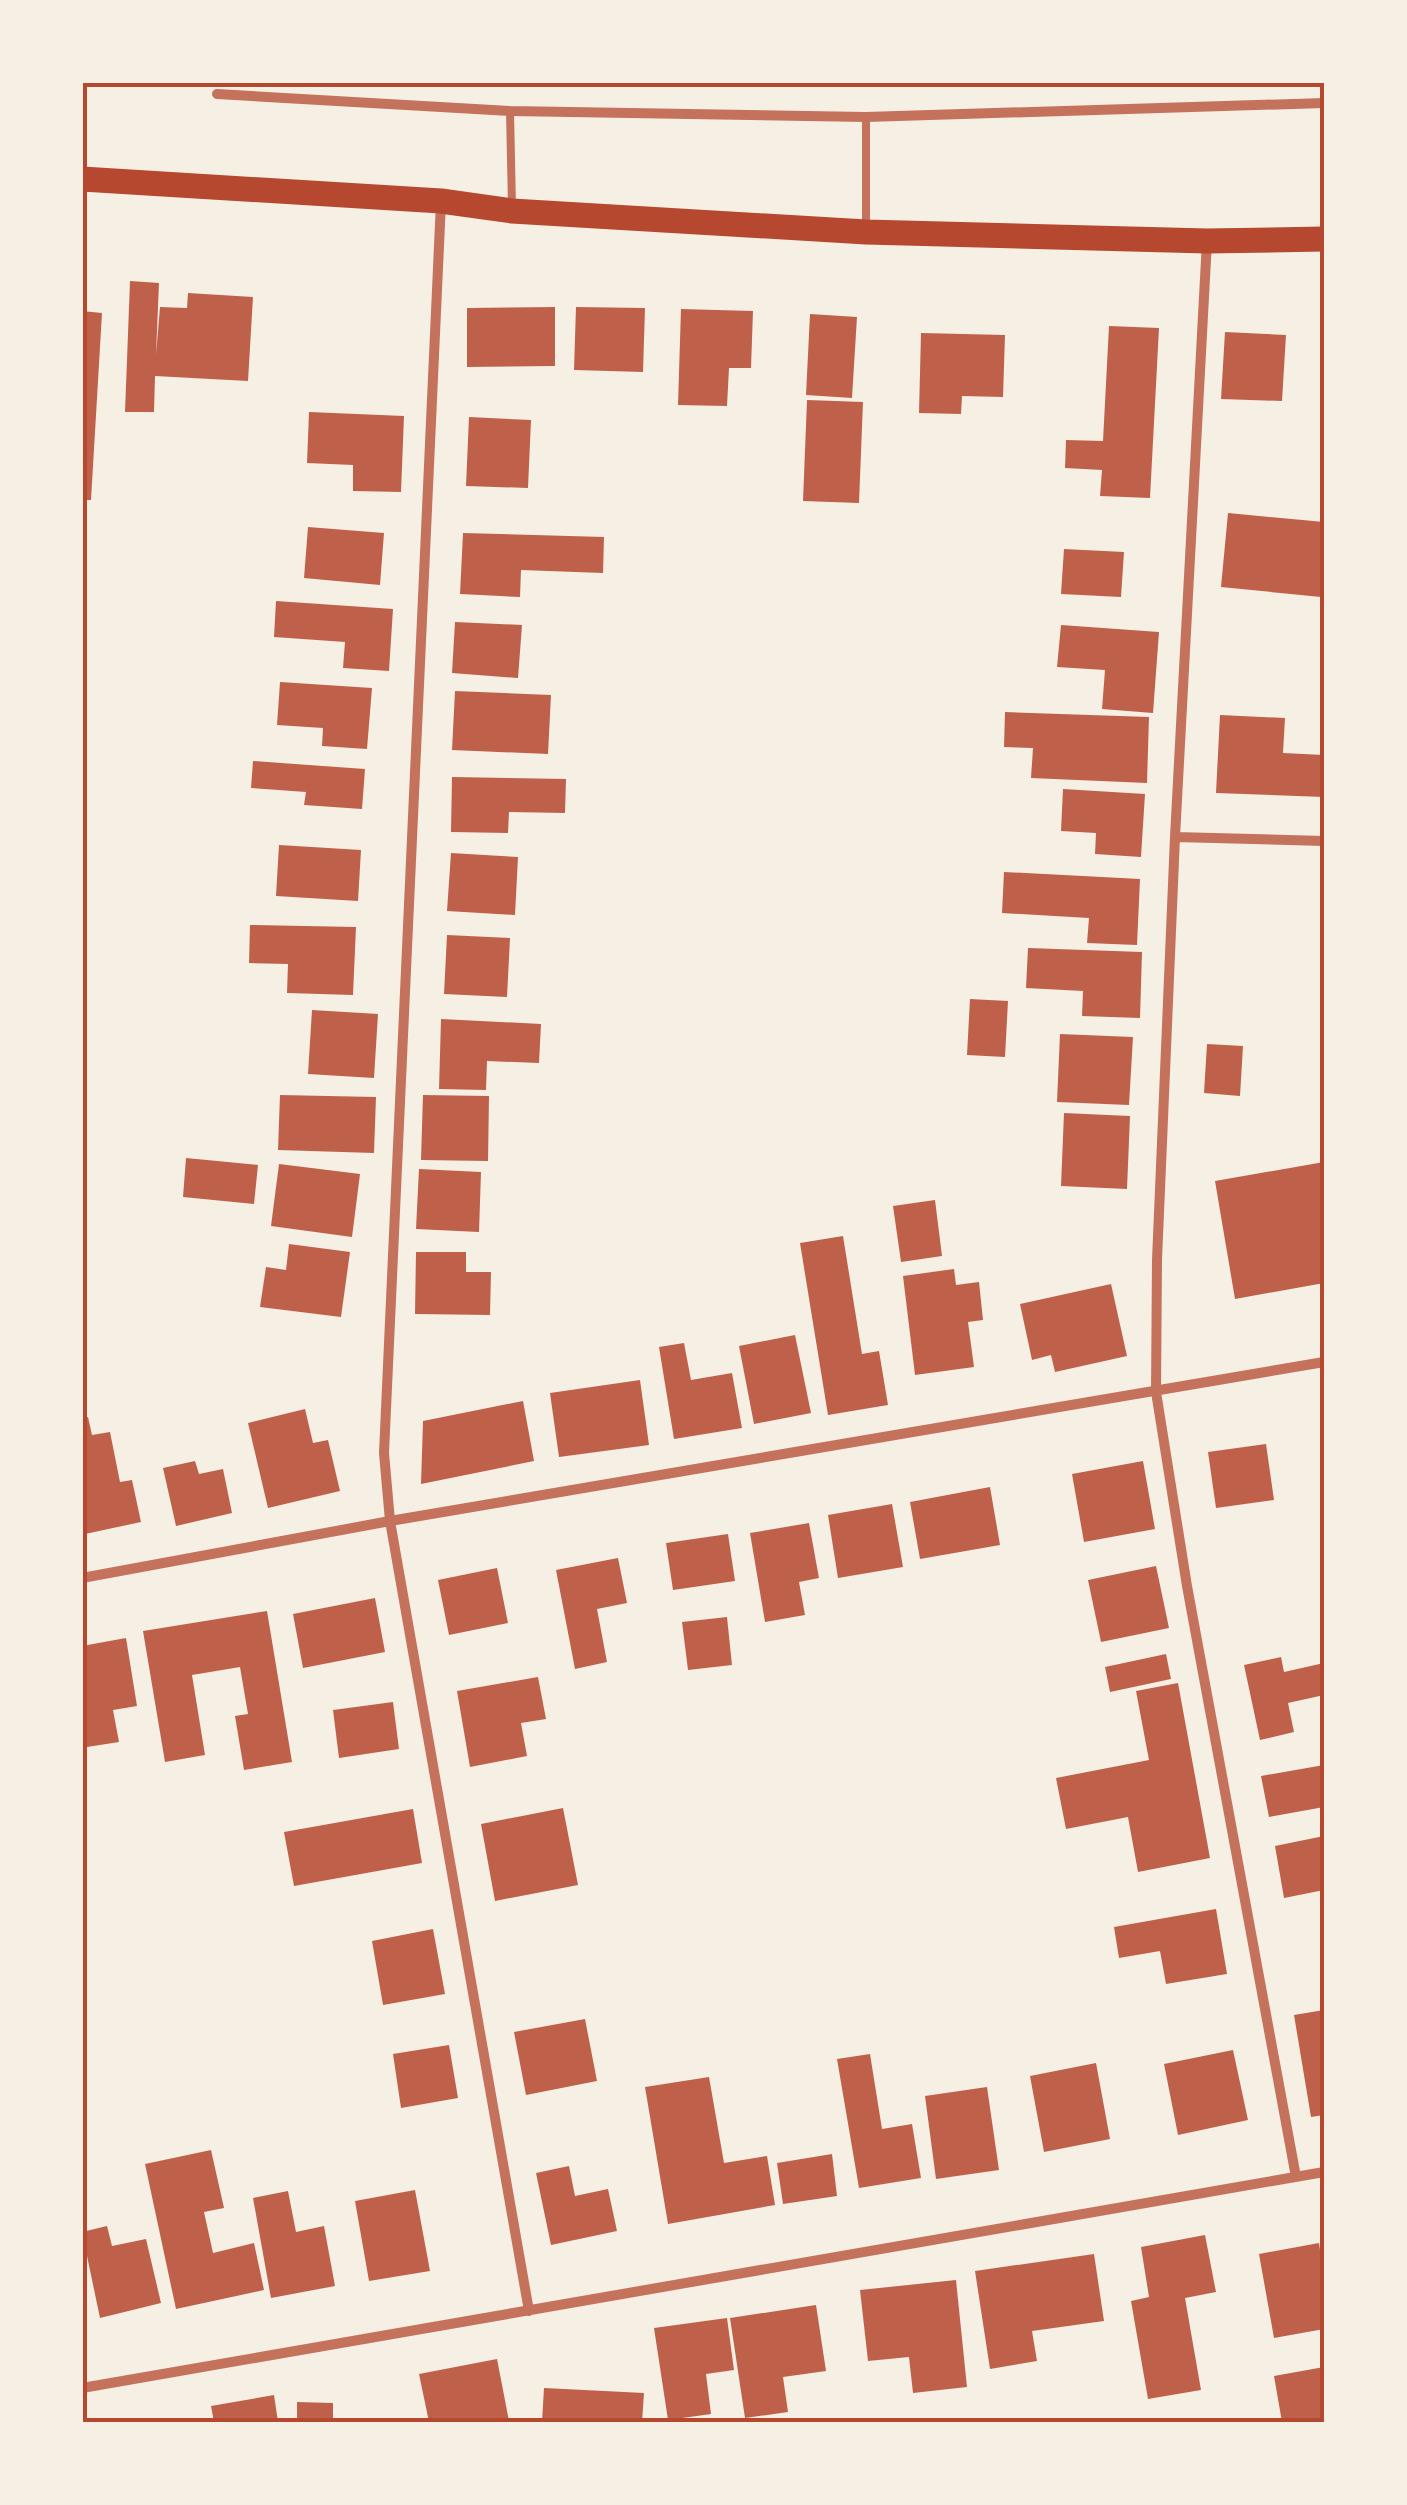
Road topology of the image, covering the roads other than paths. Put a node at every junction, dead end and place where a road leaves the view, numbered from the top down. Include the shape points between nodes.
1 (217, 94) dead end
2 (1324, 102) edge
3 (510, 111) junction
4 (866, 117) junction
5 (82, 180) edge
6 (441, 202) junction
7 (512, 211) junction
8 (866, 232) junction
9 (1324, 239) edge
10 (1207, 241) junction
11 (1175, 836) junction
12 (1324, 842) edge
13 (1324, 1362) edge
14 (1156, 1392) junction
15 (390, 1521) junction
16 (82, 1578) edge
17 (1324, 2172) edge
18 (1296, 2176) junction
19 (529, 2311) junction
20 (82, 2388) edge

1 - 3 street
2 - 4 street
3 - 4 street
3 - 7 lane
4 - 8 lane
5 - 6 main road
6 - 7 main road
6 - 15 street via 384,1453
7 - 8 main road
8 - 10 main road
9 - 10 main road
10 - 11 street
11 - 12 street
11 - 14 street
13 - 14 street
14 - 15 street
14 - 18 street
15 - 16 street
15 - 19 street
17 - 18 street
18 - 19 street
19 - 20 street

